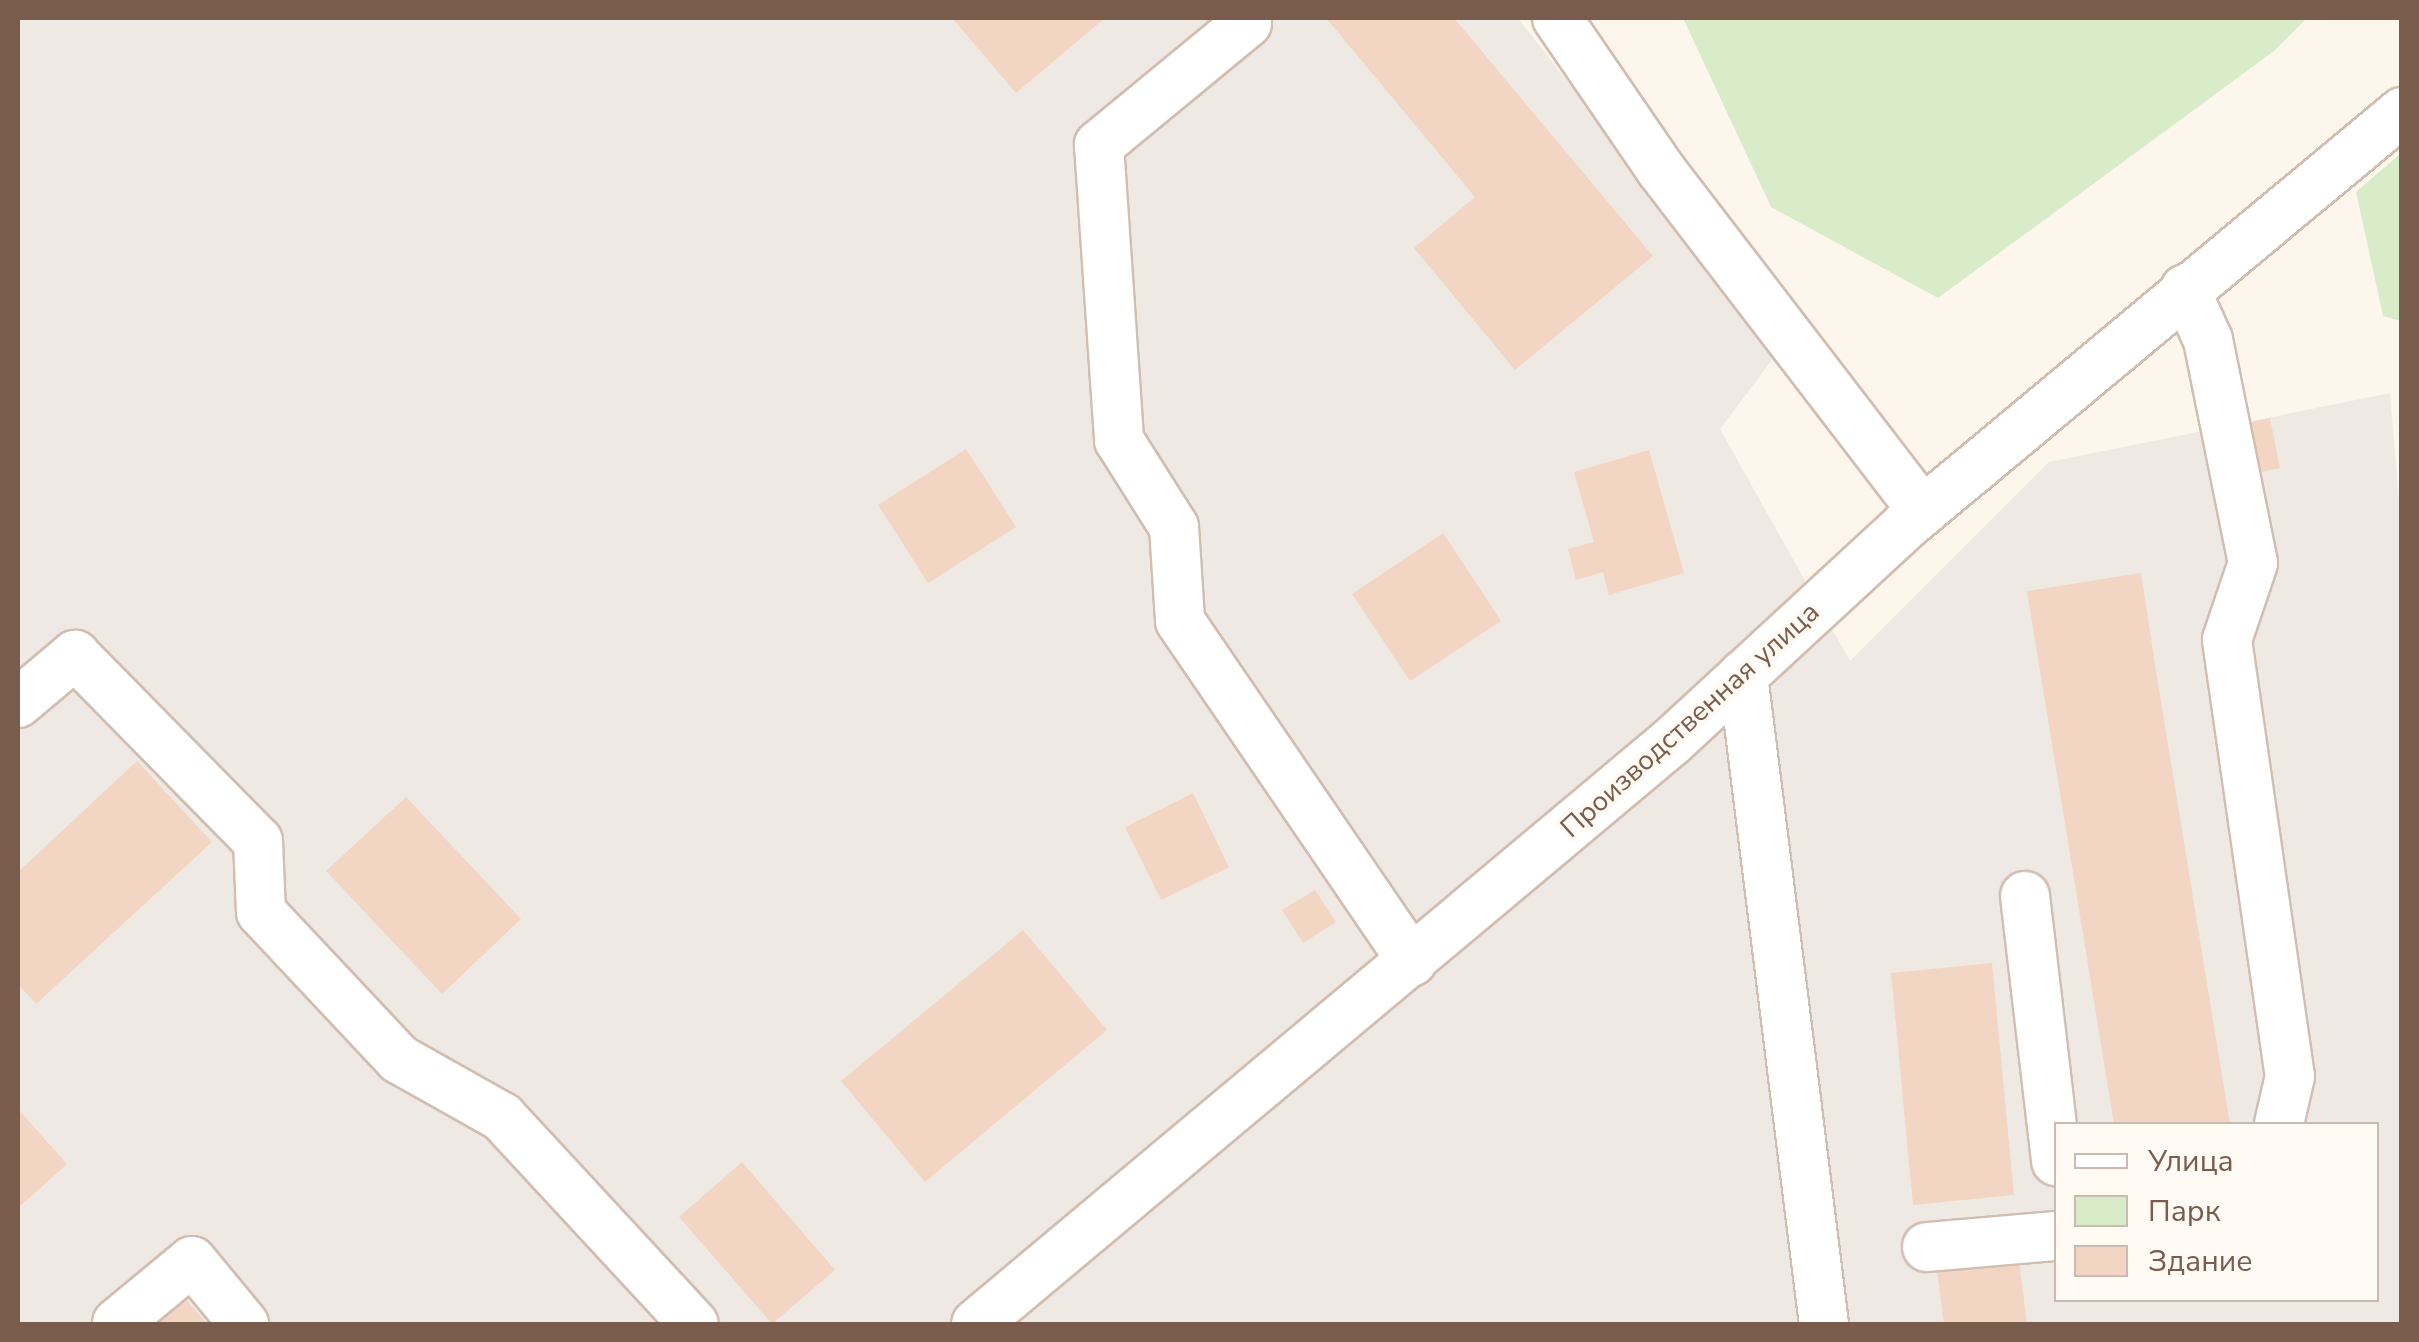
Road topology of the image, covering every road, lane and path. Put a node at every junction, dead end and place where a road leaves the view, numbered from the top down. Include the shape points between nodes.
1 (1242, 18) edge
2 (1557, 18) edge
3 (2402, 112) edge
4 (2185, 289) junction
5 (1923, 511) junction
6 (1743, 675) junction
7 (18, 703) edge
8 (2024, 896) dead end
9 (1412, 961) junction
10 (2279, 1122) edge
11 (2054, 1144) edge
12 (2054, 1236) edge
13 (1927, 1247) dead end
14 (117, 1324) edge
15 (244, 1324) edge
16 (694, 1324) edge
17 (976, 1324) edge
18 (1824, 1324) edge

1 - 9 street via 1246,23 1099,144 1119,440 1174,528 1180,621
2 - 5 street via 1661,170
3 - 4 street, Производственная улица
4 - 5 street, Производственная улица
4 - 10 street via 2208,340 2253,563 2227,640 2290,1076
5 - 6 street, Производственная улица
6 - 9 street, Производственная улица
6 - 18 street
7 - 16 street via 75,655 258,840 262,912 399,1059 502,1116
8 - 11 street
9 - 17 street, Производственная улица
12 - 13 street
14 - 15 street via 192,1261

